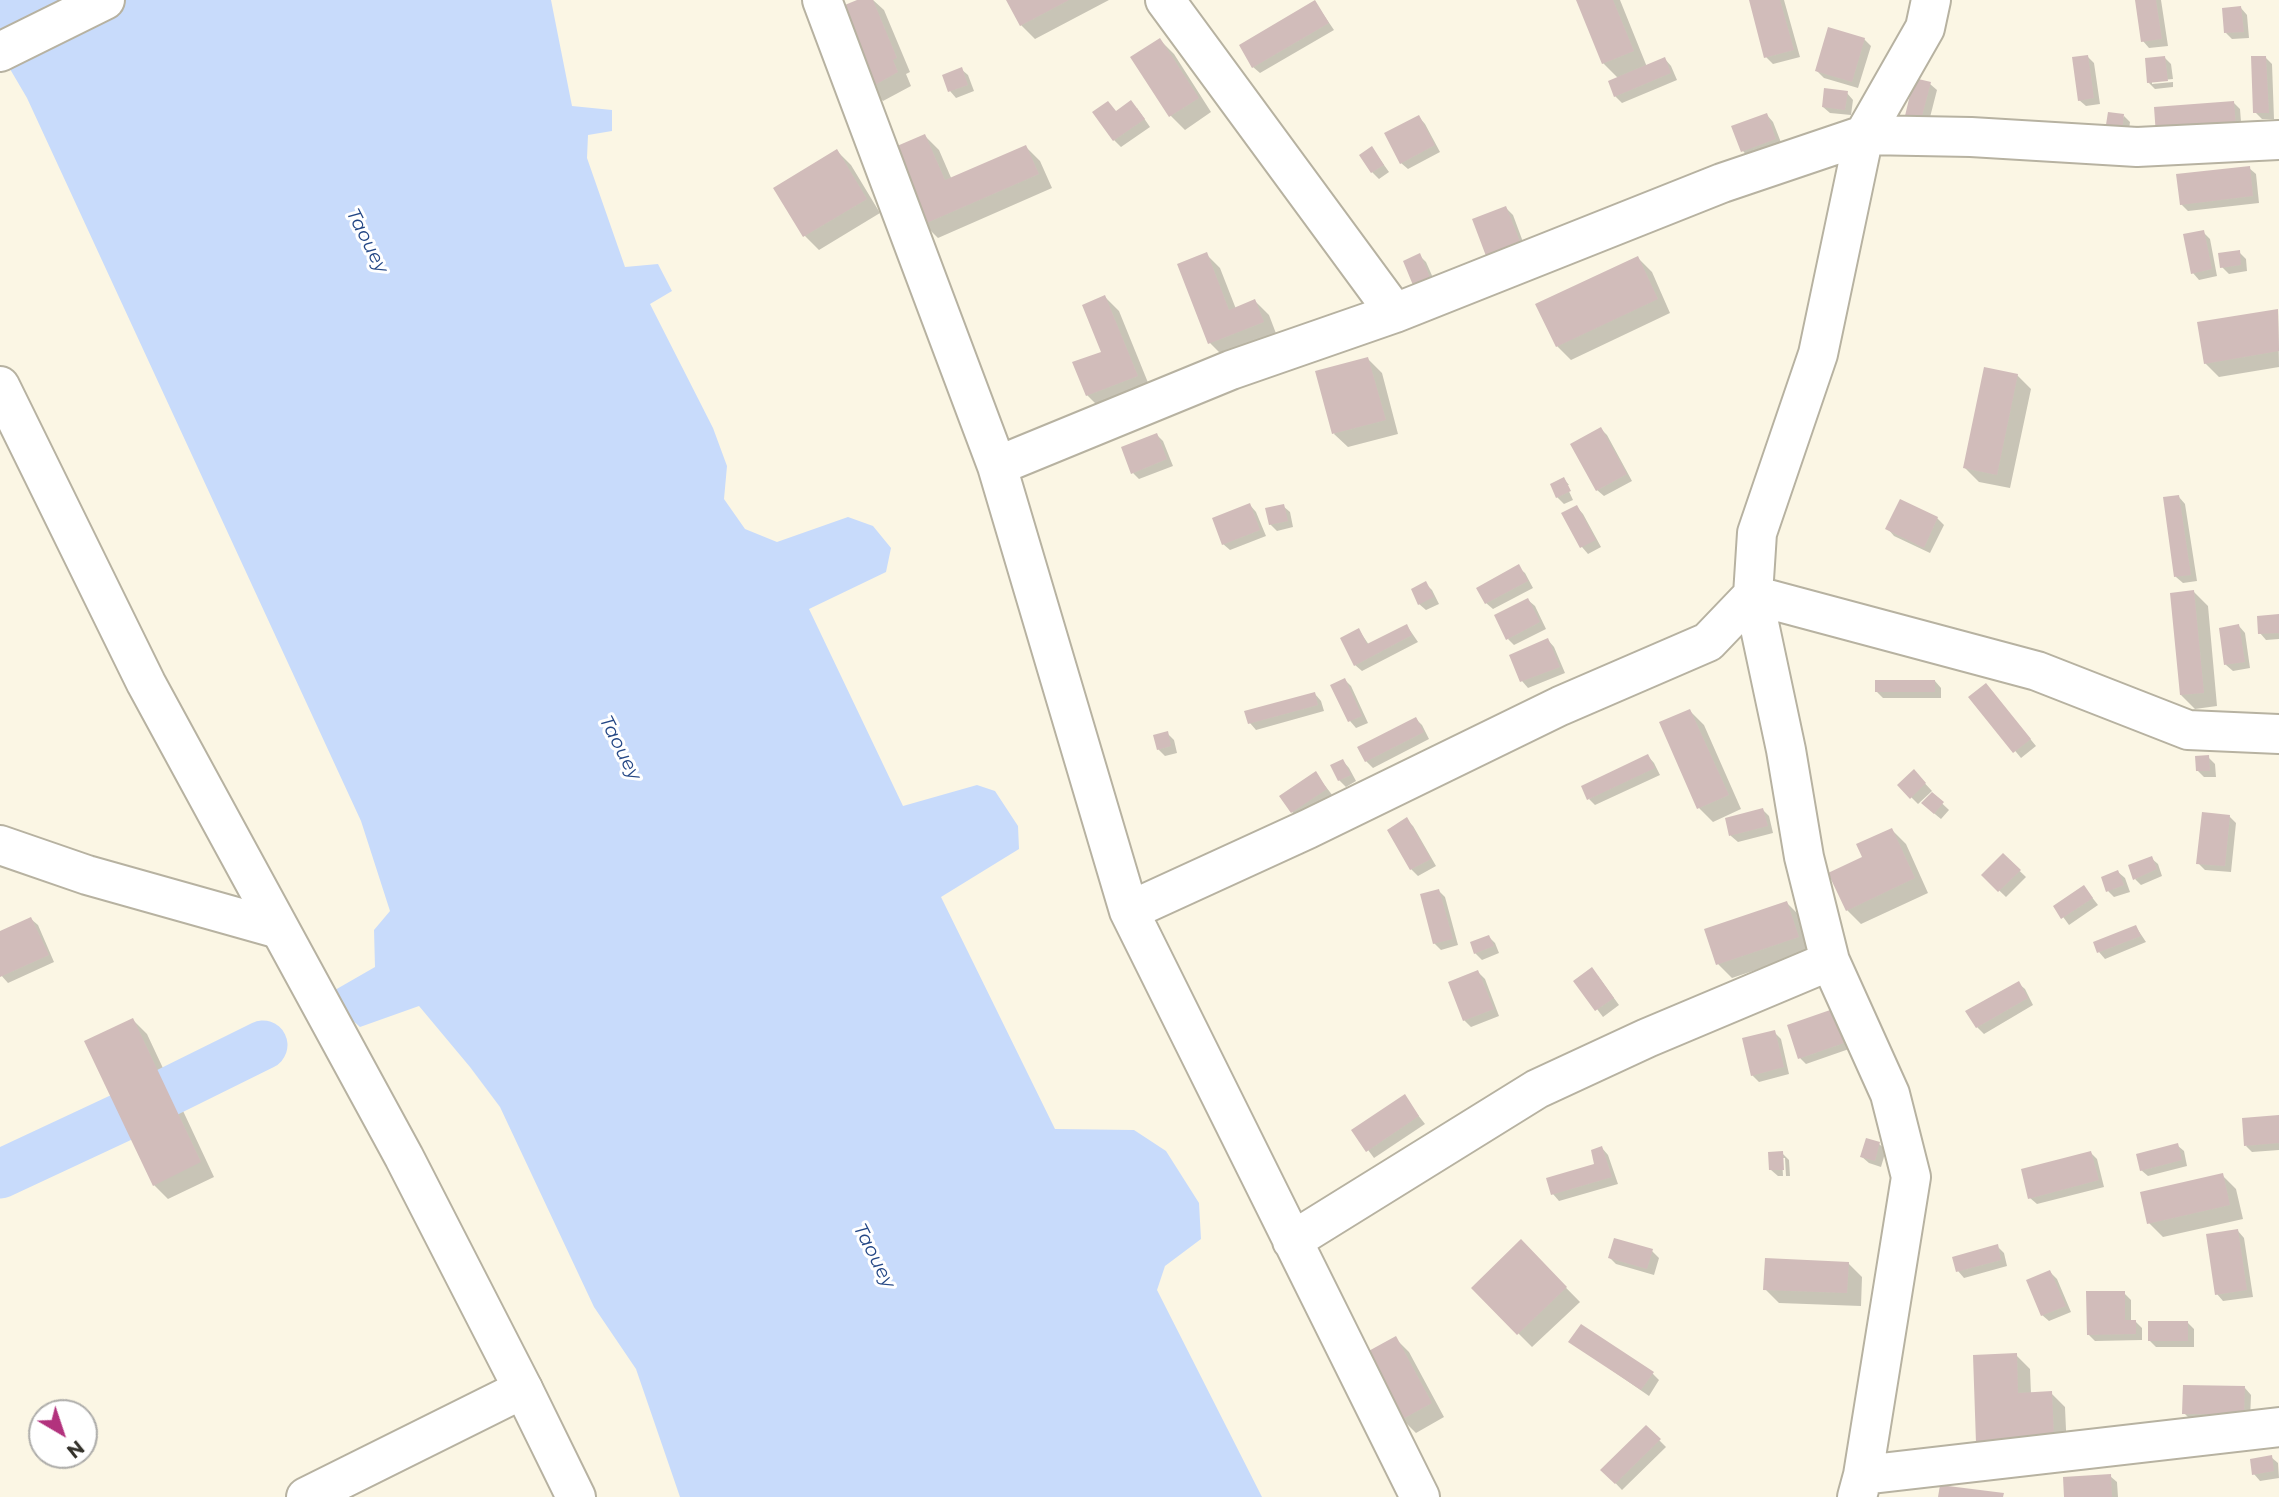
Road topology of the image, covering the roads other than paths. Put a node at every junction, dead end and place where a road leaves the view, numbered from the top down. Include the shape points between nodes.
1 (104, 0) edge
2 (822, 0) edge
3 (1165, 0) edge
4 (1931, 0) edge
5 (0, 52) edge
6 (1864, 135) junction
7 (2279, 140) edge
8 (1395, 313) junction
9 (0, 386) edge
10 (997, 466) junction
11 (1753, 595) junction
12 (2279, 734) edge
13 (0, 845) edge
14 (1129, 911) junction
15 (279, 929) junction
16 (1830, 961) junction
17 (1292, 1241) junction
18 (523, 1389) junction
19 (2279, 1427) edge
20 (1860, 1486) edge
21 (306, 1497) edge
22 (576, 1497) edge
23 (1420, 1497) edge

1 - 5 street
2 - 10 street
3 - 8 street
4 - 6 street via 1925,28
6 - 7 street via 2137,147
6 - 8 street via 1722,183
6 - 11 street via 1818,354 1757,533
8 - 10 street via 1231,370
9 - 15 street via 146,683
10 - 14 street
11 - 12 street via 2037,671 2188,730
11 - 14 street via 1708,642 1560,706
11 - 16 street via 1804,856
13 - 15 street via 87,875
14 - 17 street
15 - 18 street via 404,1157
16 - 17 street via 1537,1089
16 - 20 street via 1890,1094 1911,1177
17 - 23 street
18 - 21 street
18 - 22 street
19 - 20 street

